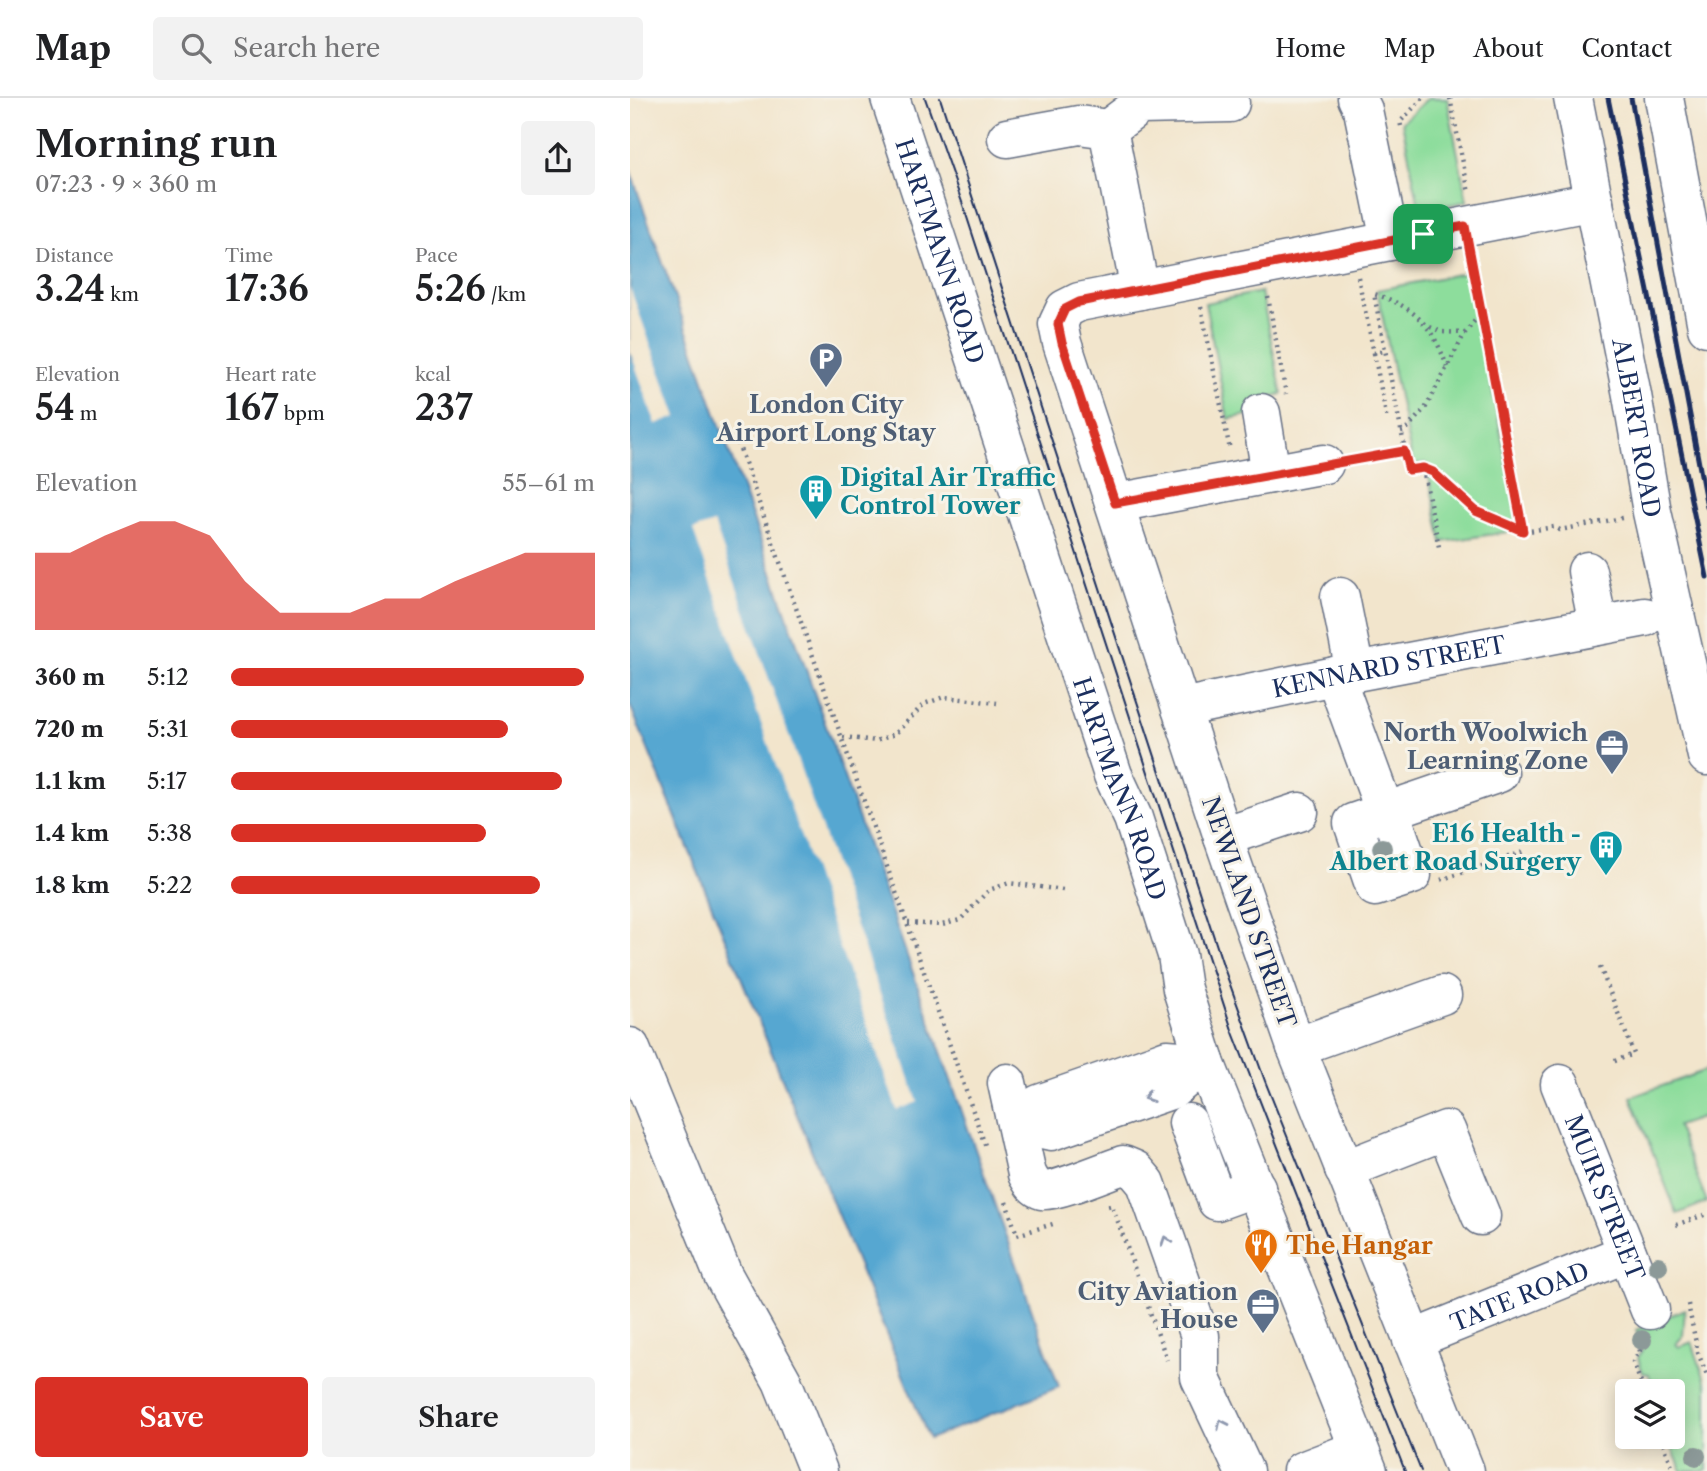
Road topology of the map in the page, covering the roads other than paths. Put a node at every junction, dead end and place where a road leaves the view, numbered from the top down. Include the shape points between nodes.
1 (890, 98) edge
2 (1357, 98) edge
3 (1573, 98) edge
4 (1664, 98) edge
5 (1230, 103) dead end
6 (1108, 129) junction
7 (1007, 138) dead end
8 (1594, 201) junction
9 (1390, 240) junction
10 (1701, 266) edge
11 (1140, 290) junction
12 (1707, 327) edge
13 (1261, 414) road end
14 (1324, 464) road end
15 (1254, 477) junction
16 (1115, 503) junction
17 (1587, 571) dead end
18 (1340, 597) dead end
19 (1645, 617) dead end
20 (1598, 625) junction
21 (1345, 674) junction
22 (1181, 708) junction
23 (1707, 756) edge
24 (1499, 773) dead end
25 (1299, 811) dead end
26 (1387, 811) junction
27 (1223, 837) junction
28 (1412, 875) road end
29 (1442, 995) dead end
30 (630, 1046) edge
31 (1296, 1047) junction
32 (1205, 1062) junction
33 (1007, 1083) dead end
34 (1560, 1084) dead end
35 (1188, 1123) dead end
36 (1018, 1124) junction
37 (1344, 1170) junction
38 (1256, 1187) junction
39 (1481, 1216) dead end
40 (1627, 1253) junction
41 (1640, 1318) road end
42 (1412, 1340) junction
43 (1364, 1460) edge
44 (818, 1471) edge
45 (1244, 1471) edge
46 (1303, 1471) edge
47 (1465, 1471) edge

1 - 32 street, HARTMANN ROAD via 1113,775 1133,818
2 - 9 street
3 - 8 street, ALBERT ROAD
4 - 10 street
5 - 6 street via 1140,105
6 - 7 street via 1079,125
6 - 11 street
8 - 9 street
8 - 23 street, ALBERT ROAD via 1652,512
9 - 11 street
10 - 12 street
11 - 16 street, NEWLAND STREET via 1079,302 1065,309 1058,324
13 - 15 street
14 - 15 street
15 - 16 street
16 - 22 street, NEWLAND STREET
17 - 20 street
18 - 21 street
19 - 20 street, KENNARD STREET
20 - 21 street, KENNARD STREET
21 - 22 street, KENNARD STREET
21 - 26 street
22 - 27 street, NEWLAND STREET
24 - 26 street
25 - 27 street
26 - 28 street
27 - 31 street, NEWLAND STREET
29 - 31 street
30 - 44 street via 723,1275 776,1370
31 - 37 street, NEWLAND STREET
32 - 36 street via 1173,1089 1051,1131
32 - 38 street, HARTMANN ROAD
33 - 36 street
34 - 40 street, MUIR STREET
35 - 38 street via 1217,1201
45 -> 36 street via 1200,1377 1200,1336 1146,1183 1136,1170 1123,1165 1044,1191 1033,1186
37 - 39 street via 1446,1130
37 - 42 street, NEWLAND STREET
38 - 43 street, HARTMANN ROAD
40 - 41 street, MUIR STREET
40 - 42 street, TATE ROAD
42 - 47 street, NEWLAND STREET
43 - 46 street

